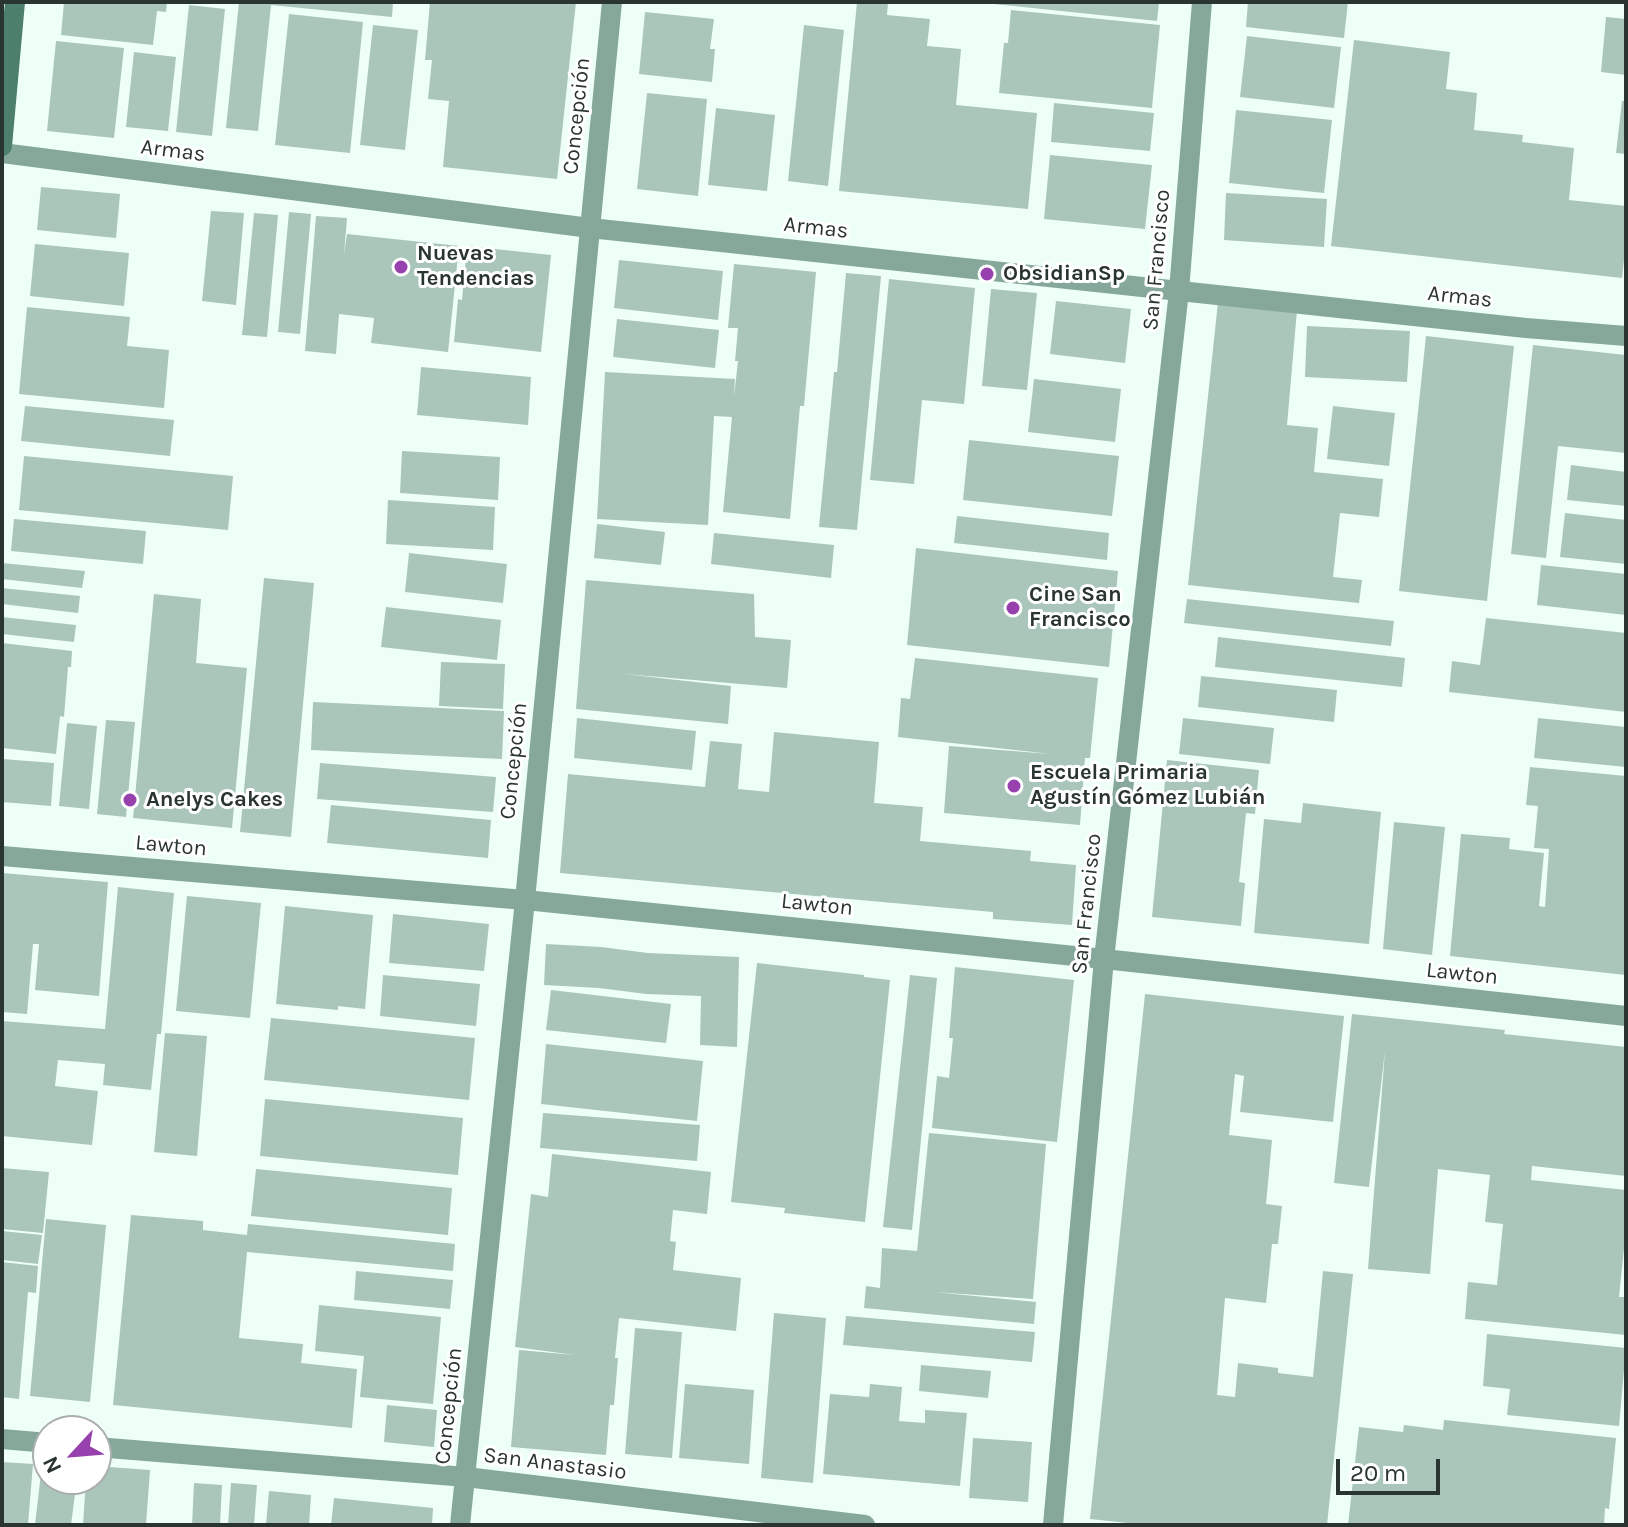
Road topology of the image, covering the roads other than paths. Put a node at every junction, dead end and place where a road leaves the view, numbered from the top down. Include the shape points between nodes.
1 (15, 2) edge
2 (612, 2) edge
3 (1202, 2) edge
4 (2, 146) edge
5 (2, 153) edge
6 (590, 228) junction
7 (1179, 291) junction
8 (1626, 336) edge
9 (2, 856) edge
10 (525, 900) junction
11 (1104, 959) junction
12 (1626, 1016) edge
13 (2, 1439) edge
14 (32, 1442) edge
15 (112, 1448) edge
16 (466, 1477) junction
17 (460, 1525) edge
18 (865, 1525) edge
19 (1053, 1525) edge

1 - 4 main road
2 - 6 street, Concepción
3 - 7 street, San Francisco
5 - 6 street, Armas
6 - 7 street, Armas
6 - 10 street, Concepción
7 - 8 street, Armas
7 - 11 street, San Francisco
9 - 10 street, Lawton
10 - 11 street, Lawton
10 - 16 street, Concepción
11 - 12 street, Lawton
11 - 19 street, San Francisco
13 - 14 street
15 - 16 street, San Anastasio
16 - 17 street, Concepción
16 - 18 street, San Anastasio

